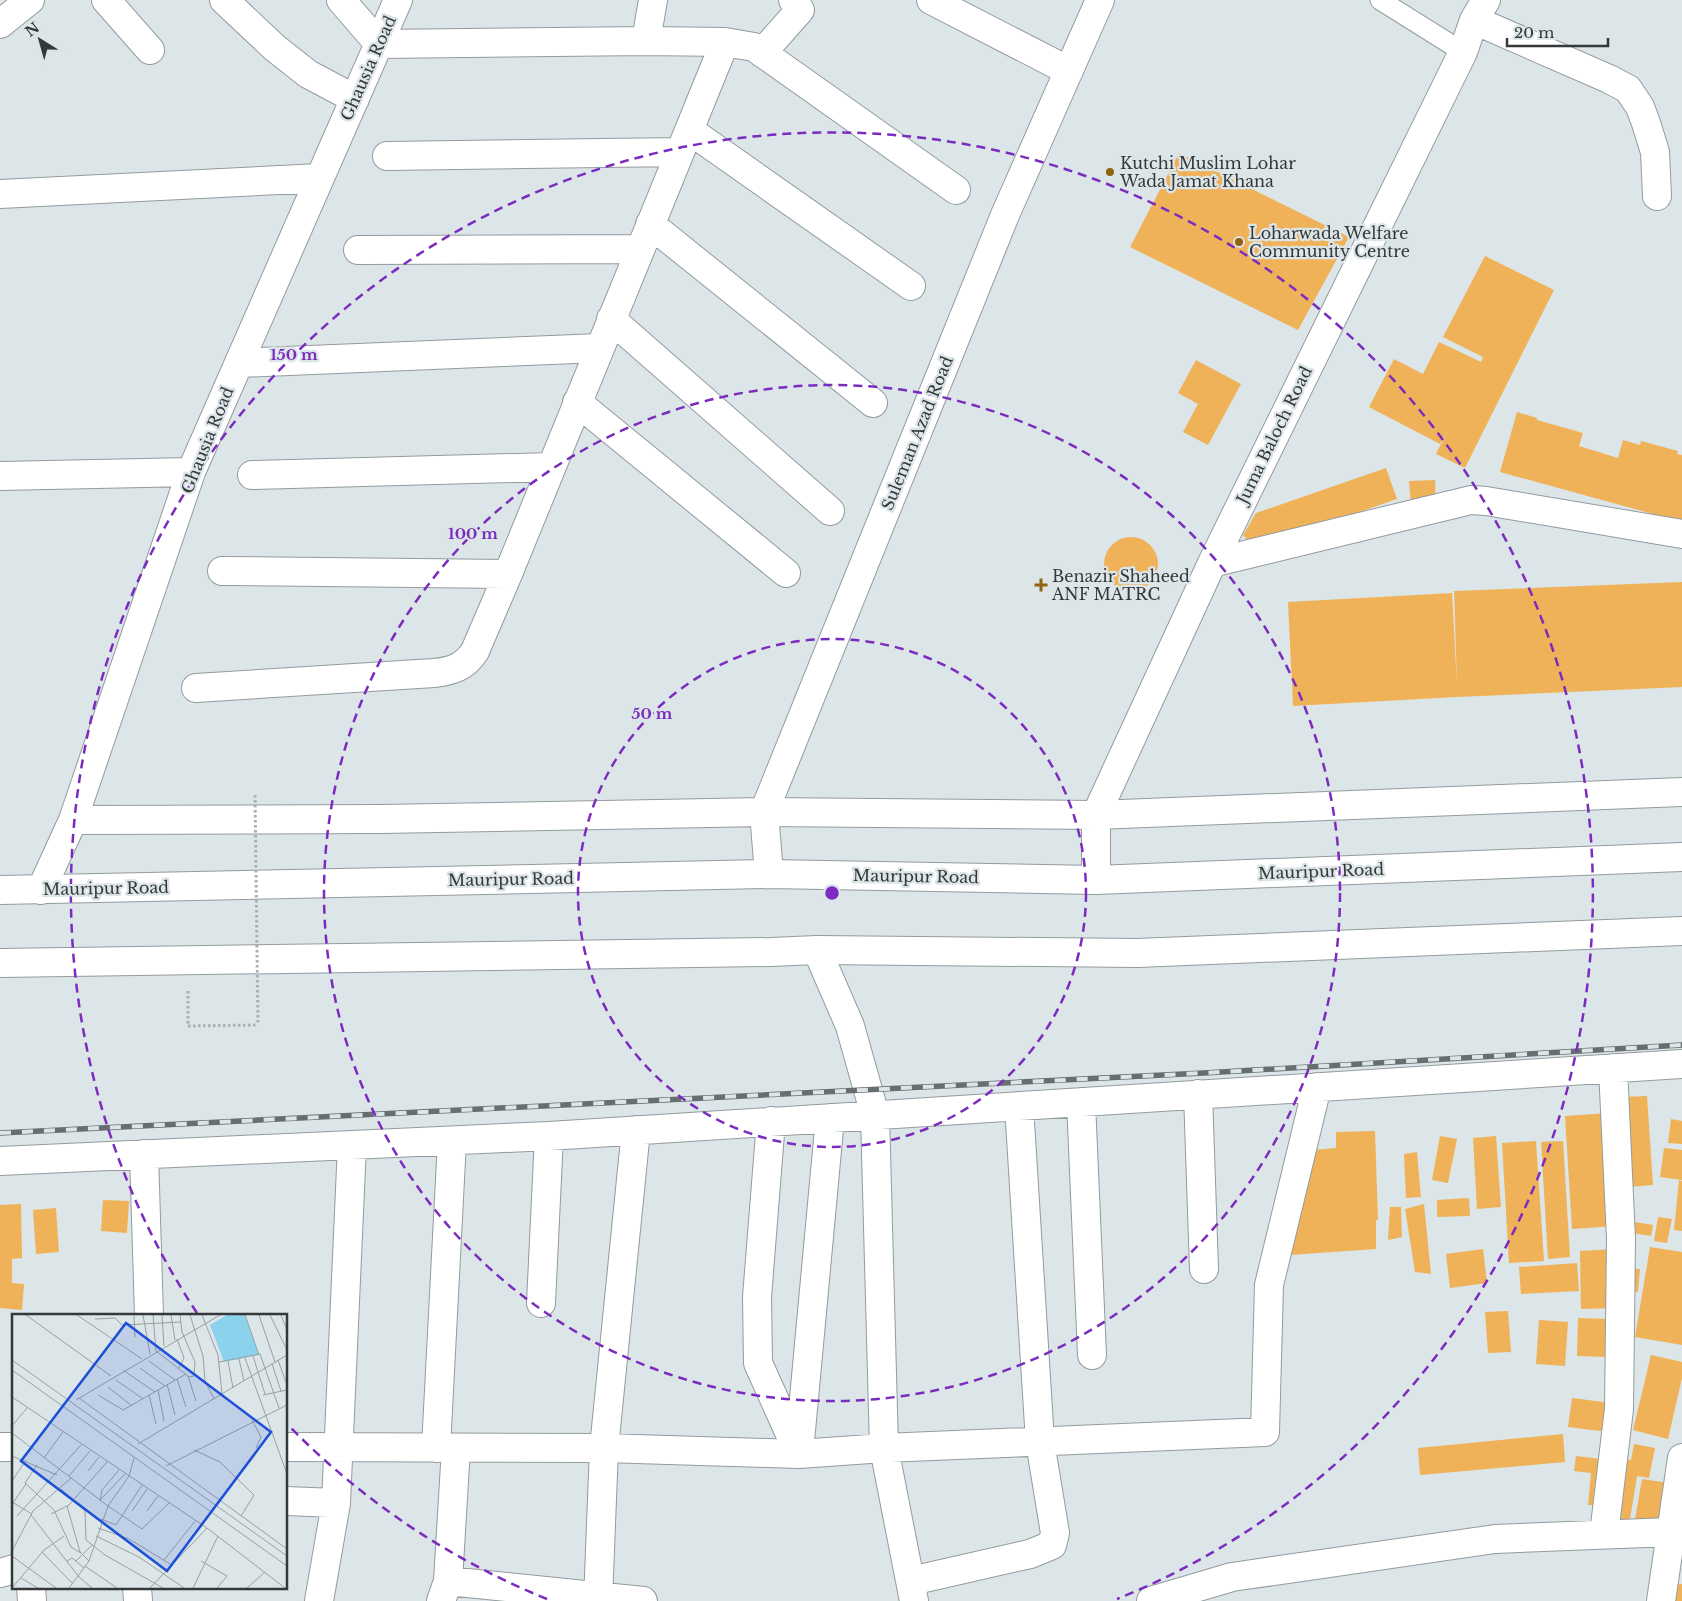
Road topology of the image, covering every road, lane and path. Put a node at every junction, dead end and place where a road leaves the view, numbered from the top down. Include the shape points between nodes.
1 (30, 0) edge
2 (106, 0) edge
3 (224, 0) edge
4 (341, 0) edge
5 (398, 0) edge
6 (653, 0) edge
7 (793, 0) edge
8 (931, 0) edge
9 (1100, 0) edge
10 (1380, 0) edge
11 (1480, 10) edge
12 (2, 17) edge
13 (646, 41) junction
14 (725, 42) junction
15 (379, 44) junction
16 (150, 50) dead end
17 (1463, 52) junction
18 (762, 53) junction
19 (1069, 71) junction
20 (355, 99) junction
21 (684, 141) junction
22 (387, 156) dead end
23 (320, 178) junction
24 (956, 190) dead end
25 (0, 194) edge
26 (1657, 196) dead end
27 (645, 237) junction
28 (358, 250) dead end
29 (911, 286) dead end
30 (611, 319) junction
31 (600, 348) junction
32 (239, 363) junction
33 (577, 402) junction
34 (873, 403) dead end
35 (551, 468) junction
36 (191, 472) junction
37 (252, 475) dead end
38 (0, 476) edge
39 (830, 511) dead end
40 (1682, 534) edge
41 (1212, 563) junction
42 (222, 571) dead end
43 (786, 573) dead end
44 (508, 574) junction
45 (196, 688) dead end
46 (1682, 792) edge
47 (255, 795) dead end
48 (764, 812) junction
49 (1096, 815) junction
50 (73, 820) junction
51 (1682, 857) edge
52 (769, 874) junction
53 (1096, 880) junction
54 (0, 890) edge
55 (41, 890) junction
56 (1682, 931) edge
57 (817, 950) junction
58 (0, 963) edge
59 (188, 1026) dead end
60 (1682, 1064) edge
61 (1613, 1068) junction
62 (1317, 1087) junction
63 (1198, 1094) junction
64 (1081, 1102) junction
65 (1019, 1106) junction
66 (875, 1115) junction
67 (830, 1118) junction
68 (771, 1121) junction
69 (636, 1130) junction
70 (549, 1136) junction
71 (452, 1141) junction
72 (352, 1145) junction
73 (144, 1154) junction
74 (0, 1161) edge
75 (1204, 1269) dead end
76 (541, 1303) dead end
77 (149, 1314) edge
78 (1092, 1355) dead end
79 (1040, 1442) junction
80 (288, 1447) edge
81 (339, 1447) junction
82 (446, 1448) junction
83 (604, 1448) junction
84 (884, 1448) junction
85 (799, 1454) junction
86 (1682, 1458) edge
87 (288, 1501) edge
88 (336, 1503) junction
89 (1671, 1532) junction
90 (1604, 1534) junction
91 (31, 1588) edge
92 (137, 1588) edge
93 (444, 1591) edge
94 (912, 1591) edge
95 (598, 1598) edge
96 (32, 1601) edge
97 (138, 1601) edge
98 (320, 1601) edge
99 (643, 1601) edge
100 (1151, 1601) edge
101 (1661, 1601) edge

1 - 12 main road
2 - 16 main road
3 - 20 main road via 308,74
4 - 15 main road
5 - 15 main road, Ghausia Road
6 - 13 main road
7 - 18 main road via 800,10
8 - 19 main road
9 - 19 main road, Suleman Azad Road
10 - 17 lane
11 - 17 main road, Juma Baloch Road
11 - 26 main road via 1628,89 1640,107 1655,152
13 - 14 main road
13 - 15 main road
14 - 18 main road via 754,47
14 - 21 main road
15 - 20 main road, Ghausia Road
17 - 41 main road, Juma Baloch Road
18 - 24 main road
19 - 48 main road, Suleman Azad Road via 1002,224
20 - 23 main road, Ghausia Road
21 - 22 main road
21 - 27 main road
21 - 29 main road
23 - 25 main road
23 - 32 main road, Ghausia Road
27 - 28 main road
27 - 30 main road
27 - 34 main road
30 - 31 main road
30 - 39 main road
31 - 32 main road
31 - 33 main road
32 - 36 main road, Ghausia Road
33 - 35 main road
33 - 43 main road
35 - 37 main road
35 - 44 main road
36 - 38 main road
36 - 50 main road, Ghausia Road
40 - 41 main road via 1471,500
41 - 49 main road, Juma Baloch Road
42 - 44 main road
44 - 45 main road via 475,651 460,667 447,672
46 - 49 main road
47 - 59 path, bridge via 258,1025
48 - 49 main road
48 - 50 main road
48 - 52 main road, Suleman Azad Road
49 - 53 main road, Juma Baloch Road
50 - 55 main road, Ghausia Road
51 - 53 main road, Mauripur Road
52 - 53 main road, Mauripur Road
52 - 55 main road, Mauripur Road
54 - 55 main road, Mauripur Road
56 - 57 main road via 1137,953
57 - 58 main road
57 - 66 main road via 850,1026
60 - 61 main road
61 - 62 main road
61 - 90 main road via 1621,1239 1619,1409
62 - 63 main road
62 - 79 main road via 1269,1285 1265,1432
63 - 64 main road
63 - 75 main road
64 - 65 main road
64 - 78 main road
65 - 66 main road
65 - 79 main road
66 - 67 main road
66 - 84 main road
67 - 68 main road
67 - 85 main road
68 - 69 main road
68 - 85 main road via 757,1297 758,1363
69 - 70 main road
69 - 83 main road
70 - 71 main road
70 - 76 main road
71 - 72 main road
71 - 82 main road
72 - 73 main road
72 - 81 main road
73 - 74 main road
73 - 77 main road
79 - 84 main road
79 - 94 main road via 1055,1533 1052,1545
80 - 81 main road
81 - 82 main road
81 - 88 main road
82 - 83 main road
82 - 93 main road
83 - 85 main road
83 - 95 main road
84 - 85 main road
84 - 94 main road
86 - 89 main road
87 - 88 main road
88 - 98 main road
89 - 90 main road
89 - 101 main road
90 - 100 main road via 1495,1538 1251,1574
91 - 96 main road
92 - 97 main road
93 - 95 main road
95 - 99 main road

